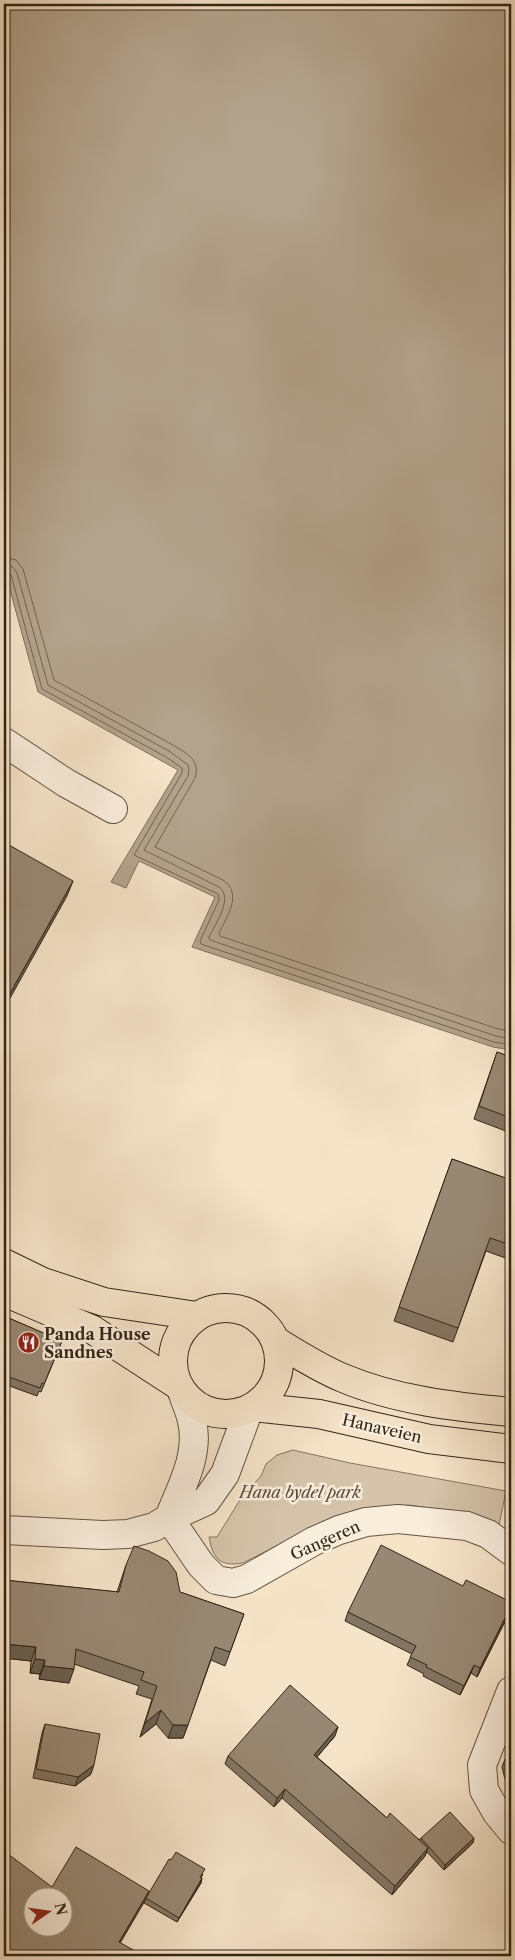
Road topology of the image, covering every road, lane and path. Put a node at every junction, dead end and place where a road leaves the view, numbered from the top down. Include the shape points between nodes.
1 (4, 742) edge
2 (113, 809) dead end
3 (4, 1263) edge
4 (4, 1292) edge
5 (197, 1316) junction
6 (276, 1341) junction
7 (181, 1388) junction
8 (251, 1408) junction
9 (511, 1412) edge
10 (511, 1449) edge
11 (169, 1518) junction
12 (4, 1530) edge
13 (511, 1551) edge
14 (511, 1691) edge
15 (511, 1830) edge

1 - 2 street
3 - 5 main road via 43,1282 104,1302
4 - 7 main road via 92,1330
5 - 6 main road via 213,1309 240,1310 256,1317
5 - 7 main road via 186,1326 173,1355 174,1371
6 - 8 main road via 278,1371 273,1385 265,1398
6 - 9 main road via 344,1378 384,1392 429,1402
7 - 8 main road via 206,1410 220,1414
7 - 11 street via 192,1422 194,1446 190,1466
8 - 10 main road, Hanaveien via 319,1414 430,1439
8 - 11 street via 225,1474 206,1501
11 - 12 street via 154,1527 115,1535
11 - 13 street, Gangeren via 200,1565 216,1580 232,1583 247,1579 331,1534 366,1522 398,1519 467,1526 488,1534
14 - 15 street via 482,1765 484,1790

